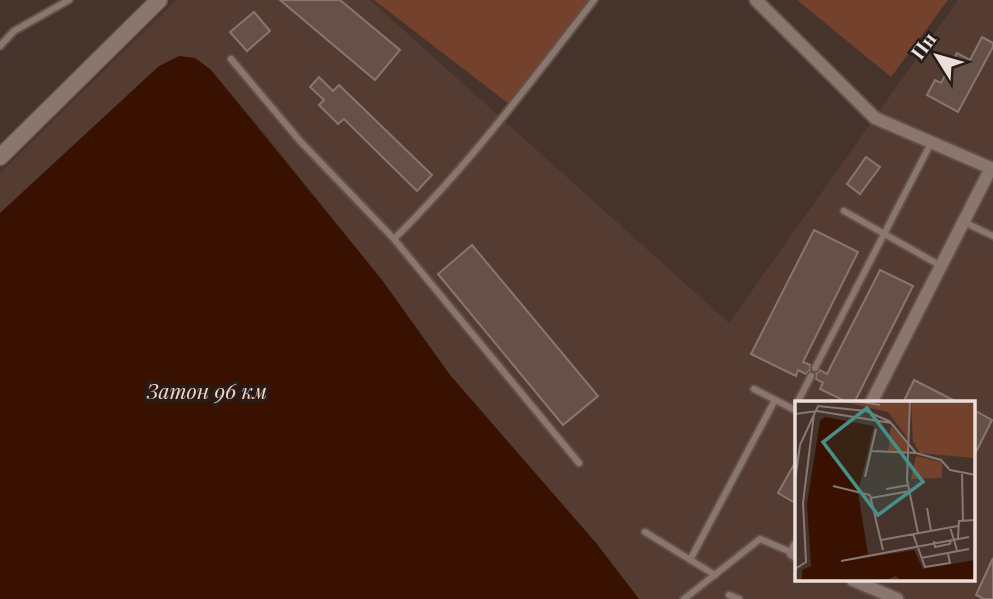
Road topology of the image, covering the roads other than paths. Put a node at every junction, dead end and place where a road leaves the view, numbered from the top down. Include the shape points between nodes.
1 (69, 0) edge
2 (159, 0) edge
3 (594, 0) edge
4 (756, 0) edge
5 (0, 46) edge
6 (231, 59) dead end
7 (932, 143) junction
8 (0, 157) edge
9 (992, 169) edge
10 (844, 211) dead end
11 (964, 222) junction
12 (885, 234) junction
13 (993, 236) edge
14 (394, 239) junction
15 (941, 266) junction
16 (815, 368) dead end
17 (811, 376) dead end
18 (754, 389) dead end
19 (775, 400) junction
20 (799, 401) edge
21 (872, 401) edge
22 (795, 407) edge
23 (579, 463) dead end
24 (645, 532) dead end
25 (795, 552) edge
26 (690, 560) junction
27 (715, 575) junction
28 (857, 582) edge
29 (729, 595) dead end
30 (684, 599) edge
31 (739, 599) edge
32 (895, 599) edge

1 - 5 lane via 14,32
2 - 8 street
3 - 14 lane via 503,119
4 - 7 street via 875,118
6 - 14 lane via 300,141
7 - 9 street
7 - 12 lane
9 - 11 street
10 - 12 lane
11 - 13 lane
11 - 15 street
12 - 15 lane
12 - 16 lane
14 - 23 lane
15 - 21 street
17 - 20 lane
18 - 19 lane
19 - 22 lane
19 - 26 lane
24 - 26 lane
25 - 27 lane via 760,539
26 - 27 lane
27 - 30 lane
28 - 32 street
29 - 31 lane

